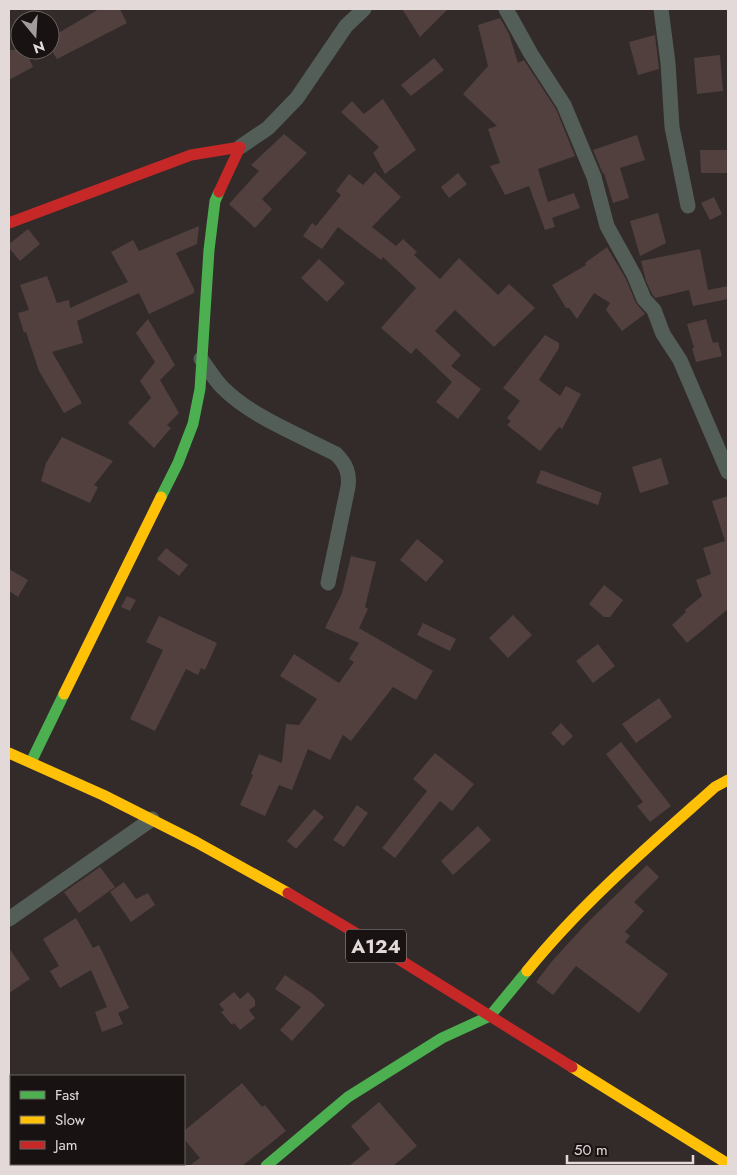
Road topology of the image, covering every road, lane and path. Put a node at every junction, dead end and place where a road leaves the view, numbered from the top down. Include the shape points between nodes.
1 (364, 9) edge
2 (506, 9) edge
3 (661, 9) edge
4 (240, 147) junction
5 (688, 206) dead end
6 (9, 223) edge
7 (201, 359) junction
8 (728, 472) edge
9 (328, 582) dead end
10 (9, 753) edge
11 (32, 762) junction
12 (728, 780) edge
13 (152, 820) junction
14 (9, 919) edge
15 (490, 1016) junction
16 (728, 1164) edge
17 (266, 1166) edge

1 - 4 street via 346,26 297,98 268,128
2 - 8 street via 564,105 594,177 608,226 644,299 654,310 663,334 680,360
3 - 5 street via 672,127
4 - 6 main road via 191,156
4 - 7 main road via 215,201
7 - 9 street via 220,386 237,401 343,460 349,477 348,487
7 - 11 main road via 200,389 193,424 178,462
10 - 11 main road, A124
11 - 13 main road, A124
12 - 15 main road via 715,787 578,914
13 - 14 street
13 - 15 main road, A124 via 272,884
15 - 16 main road, A124
15 - 17 main road via 442,1038 348,1097

